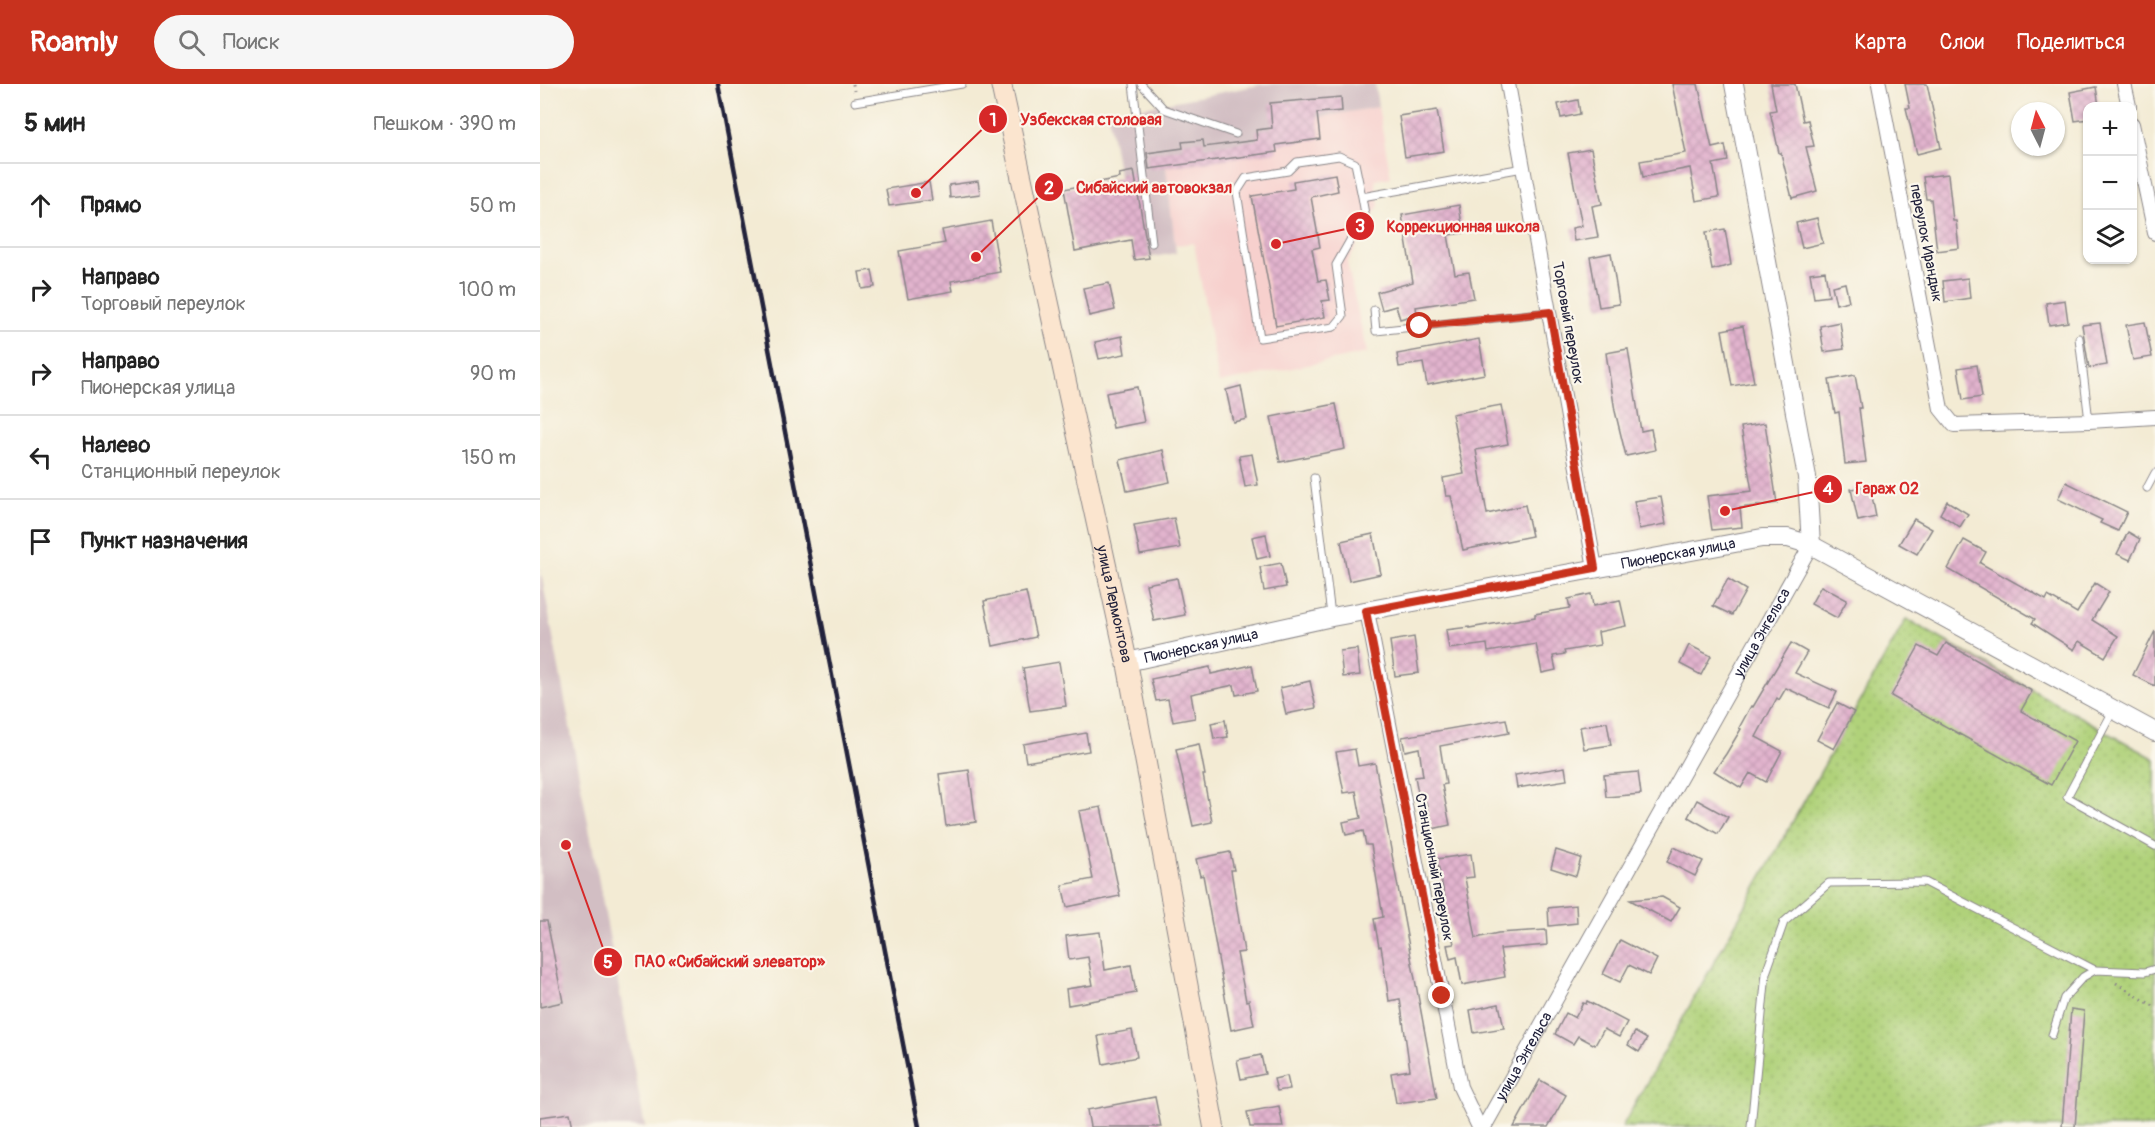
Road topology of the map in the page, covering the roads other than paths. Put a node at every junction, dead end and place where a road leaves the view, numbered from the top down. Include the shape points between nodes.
1 (962, 84) edge
2 (1001, 84) edge
3 (1133, 84) edge
4 (1141, 84) edge
5 (1508, 84) edge
6 (1734, 84) edge
7 (1879, 84) edge
8 (2124, 84) edge
9 (855, 102) dead end
10 (2128, 102) edge
11 (1236, 134) dead end
12 (2137, 144) edge
13 (1523, 168) junction
14 (1362, 197) junction
15 (2155, 233) edge
16 (1152, 243) dead end
17 (1374, 310) dead end
18 (1550, 312) junction
19 (2079, 338) dead end
20 (2155, 417) edge
21 (2089, 421) junction
22 (2155, 473) edge
23 (1314, 478) dead end
24 (2147, 489) dead end
25 (1810, 545) junction
26 (1595, 568) junction
27 (1366, 611) junction
28 (1332, 617) junction
29 (1127, 662) junction
30 (2114, 710) junction
31 (2155, 732) edge
32 (2155, 846) edge
33 (2155, 969) edge
34 (2095, 970) junction
35 (2052, 1035) dead end
36 (1214, 1127) edge
37 (1482, 1127) edge
38 (1751, 1127) edge

1 - 9 lane
2 - 29 main road, улица Лермонтова
3 - 16 lane
4 - 11 lane via 1164,109
5 - 13 street, Торговый переулок
6 - 25 street via 1807,477
7 - 21 street, переулок Ирандык via 1941,409 1954,424
8 - 10 street
12 - 15 street
13 - 14 lane
13 - 18 street, Торговый переулок
14 - 14 lane via 1355,163 1340,156 1297,162 1288,171 1246,178 1237,192 1260,338 1334,327 1343,316 1336,265 1365,214
17 - 18 lane via 1377,331
18 - 26 street, Торговый переулок
19 - 21 lane
20 - 21 street
22 - 24 lane
23 - 28 lane
25 - 26 street, Пионерская улица via 1788,538 1762,538
25 - 30 street, Пионерская улица
25 - 37 street, улица Энгельса
26 - 27 street, Пионерская улица
27 - 28 street, Пионерская улица
27 - 37 street, Станционный переулок via 1460,1087
28 - 29 street, Пионерская улица
29 - 36 main road, улица Лермонтова
30 - 31 street, Пионерская улица
30 - 32 lane via 2067,797
33 - 34 lane
34 - 35 lane via 2064,998
34 - 38 lane via 1925,882 1829,883 1784,922 1766,974

